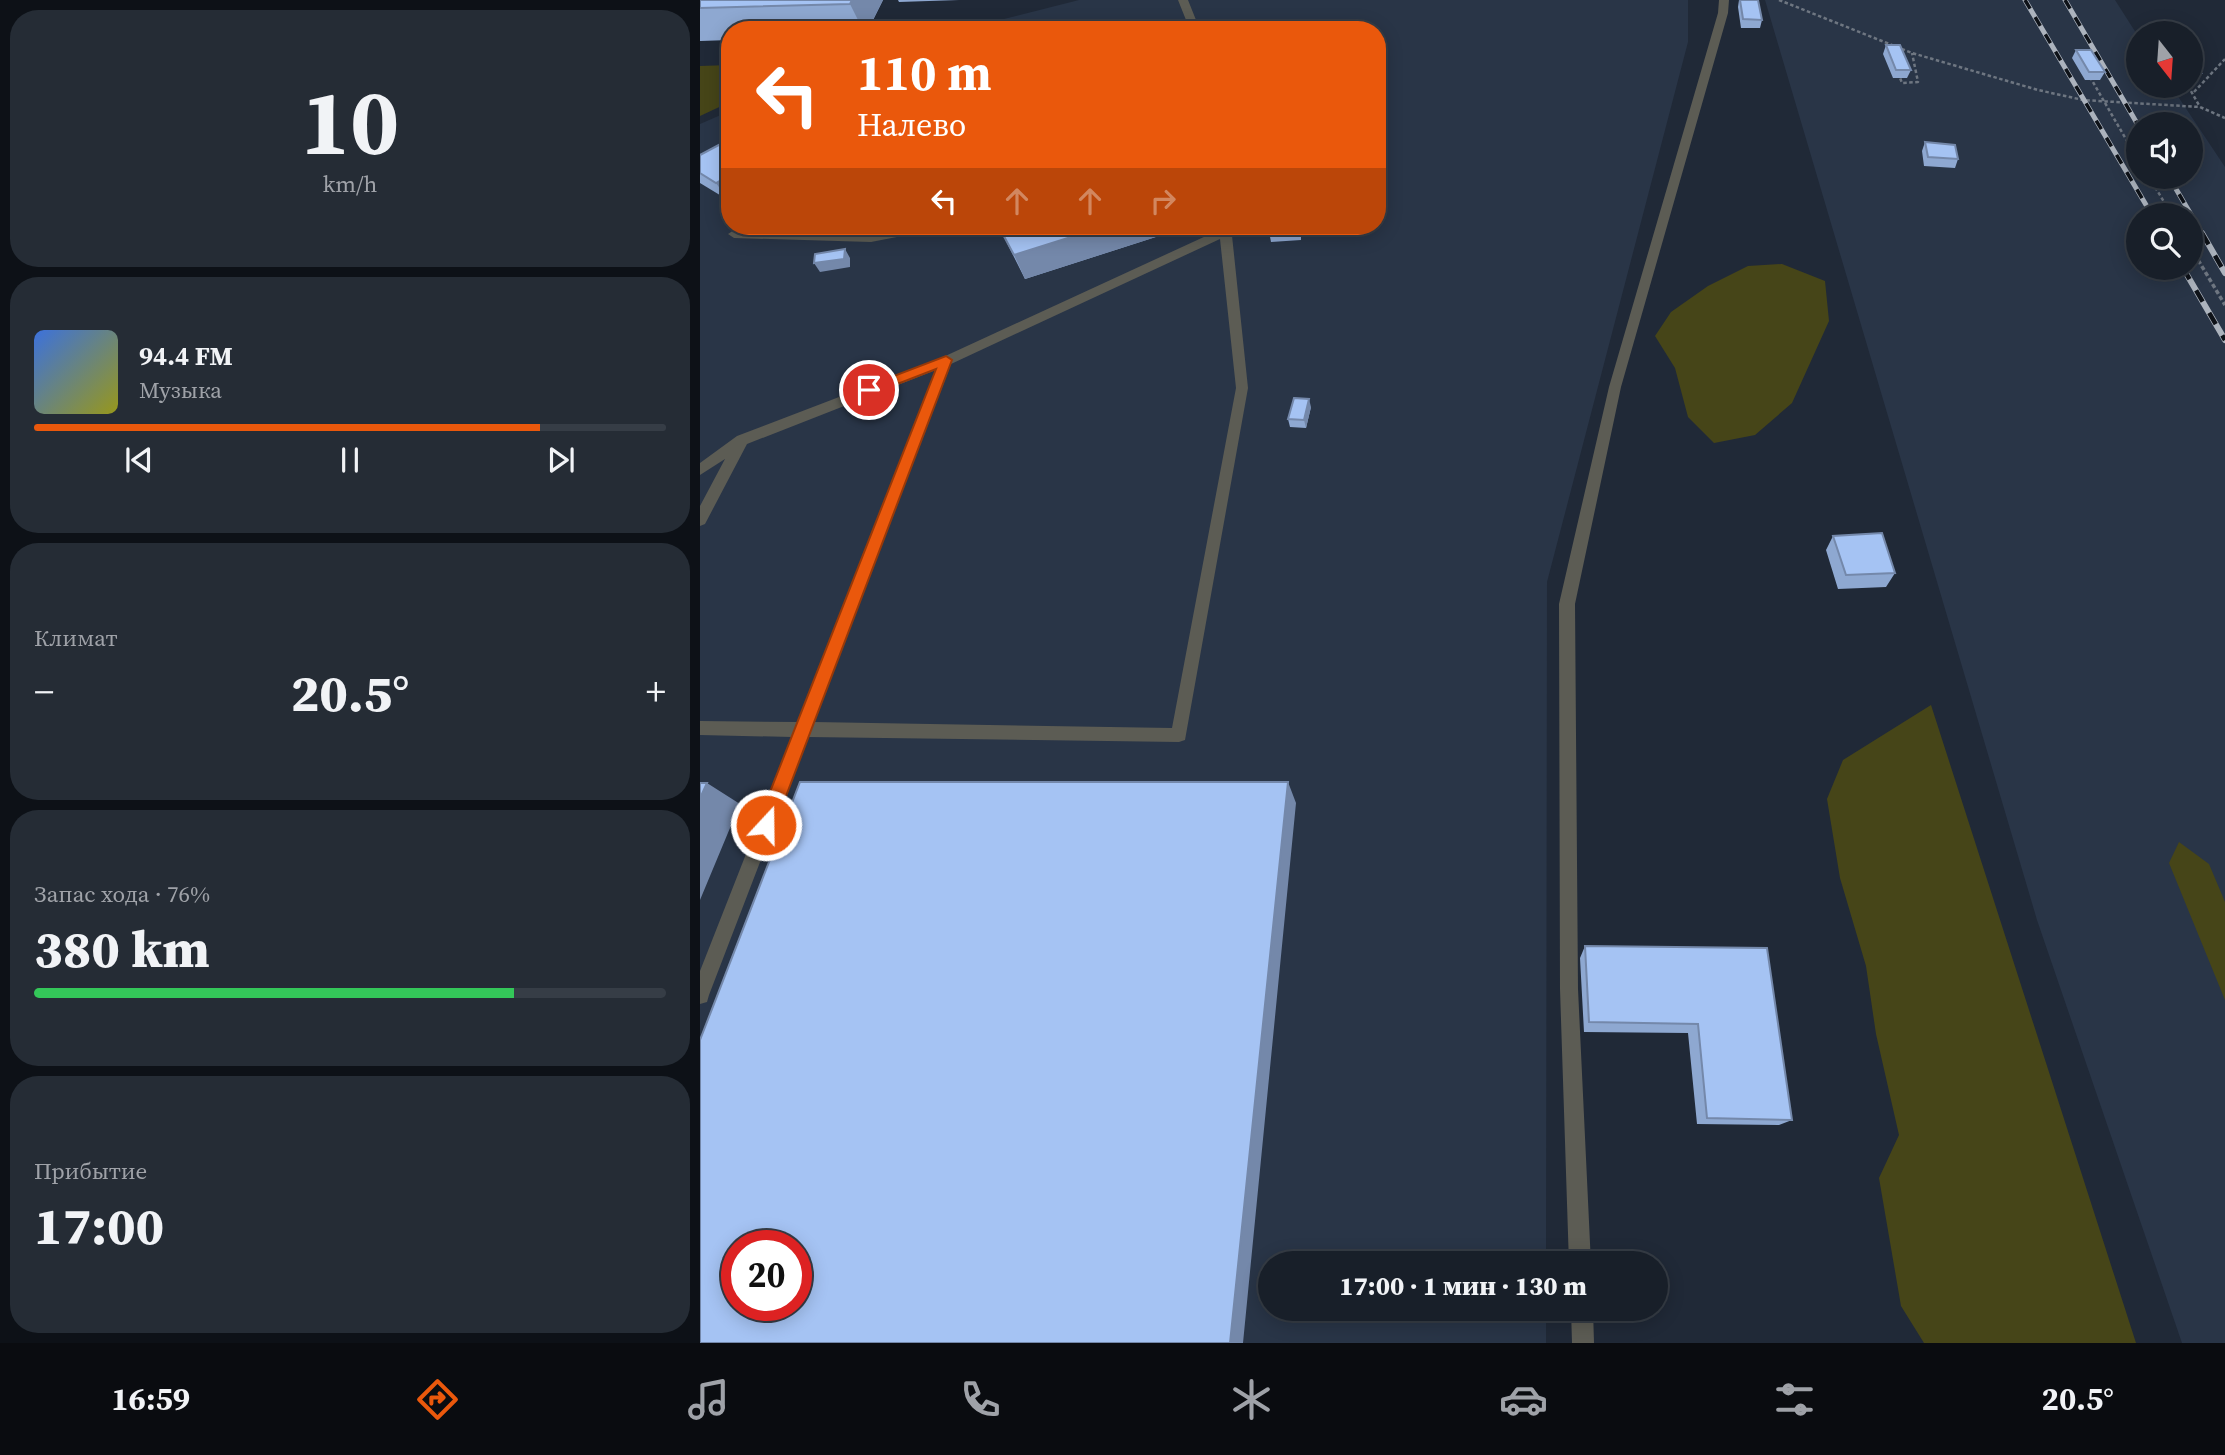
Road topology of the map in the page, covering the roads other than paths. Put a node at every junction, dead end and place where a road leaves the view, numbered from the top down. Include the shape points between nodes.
1 (1183, 0) edge
2 (1724, 0) edge
3 (1191, 21) edge
4 (789, 235) edge
5 (887, 235) edge
6 (1212, 235) edge
7 (1226, 235) edge
8 (946, 360) junction
9 (741, 440) junction
10 (700, 470) edge
11 (700, 520) edge
12 (700, 728) edge
13 (803, 728) junction
14 (700, 995) edge
15 (1579, 1251) edge
16 (1582, 1321) edge
17 (1583, 1343) edge

1 - 3 lane
2 - 15 lane via 1615,387 1567,604 1569,989
4 - 5 lane
6 - 8 lane
7 - 13 lane via 1242,388 1180,735
8 - 9 lane
8 - 13 lane
9 - 10 lane
9 - 11 lane
12 - 13 lane
13 - 14 lane
16 - 17 lane

